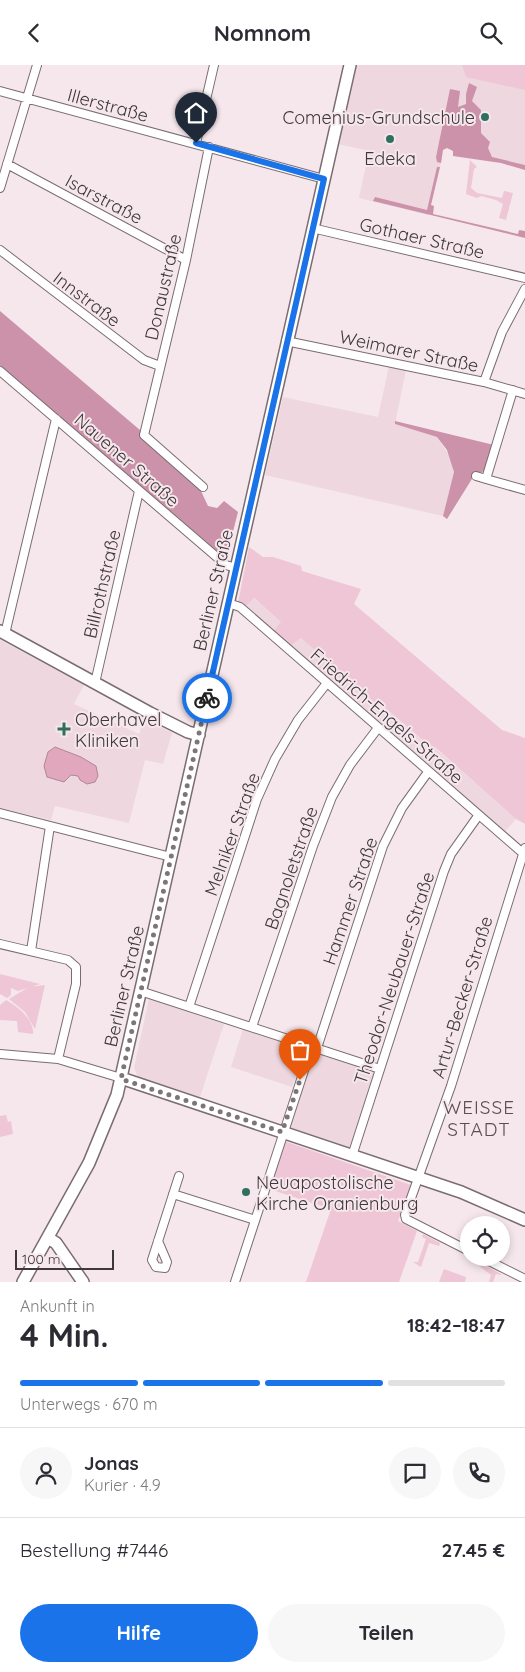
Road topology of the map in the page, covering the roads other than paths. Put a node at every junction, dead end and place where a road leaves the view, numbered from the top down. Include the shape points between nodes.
1 (37, 65) edge
2 (214, 65) edge
3 (350, 65) edge
4 (0, 91) edge
5 (27, 99) junction
6 (196, 143) junction
7 (209, 147) junction
8 (7, 164) junction
9 (324, 179) junction
10 (0, 188) edge
11 (312, 227) junction
12 (0, 250) edge
13 (186, 260) junction
14 (525, 278) edge
15 (525, 289) edge
16 (286, 341) junction
17 (160, 366) junction
18 (0, 371) edge
19 (484, 382) junction
20 (513, 391) junction
21 (525, 394) edge
22 (56, 419) junction
23 (476, 476) dead end
24 (486, 479) junction
25 (203, 487) dead end
26 (525, 490) edge
27 (139, 491) junction
28 (236, 568) junction
29 (228, 603) junction
30 (3, 633) edge
31 (95, 683) junction
32 (327, 683) junction
33 (378, 728) junction
34 (199, 735) junction
35 (428, 772) junction
36 (0, 813) edge
37 (478, 816) junction
38 (50, 826) junction
39 (524, 852) edge
40 (171, 857) junction
41 (0, 943) edge
42 (31, 951) junction
43 (140, 991) junction
44 (189, 1007) junction
45 (252, 1027) junction
46 (314, 1047) junction
47 (0, 1054) edge
48 (58, 1059) junction
49 (380, 1069) junction
50 (121, 1079) junction
51 (282, 1132) junction
52 (352, 1156) junction
53 (179, 1176) dead end
54 (419, 1178) junction
55 (173, 1194) junction
56 (525, 1219) edge
57 (255, 1220) junction
58 (48, 1238) junction
59 (158, 1241) dead end
60 (460, 1246) edge
61 (499, 1266) edge
62 (525, 1279) edge
63 (23, 1282) edge
64 (83, 1282) edge
65 (235, 1282) edge

1 - 5 street
2 - 6 street
3 - 9 main road, Berliner Straße
4 - 5 street, Illerstraße
5 - 6 street, Illerstraße
5 - 8 street
6 - 7 street, Illerstraße
7 - 9 street, Illerstraße
7 - 13 street, Donaustraße
8 - 10 street
8 - 13 street, Isarstraße
9 - 11 main road, Berliner Straße
11 - 14 street, Gothaer Straße
11 - 16 main road, Berliner Straße
12 - 17 street, Innstraße via 144,360
13 - 17 street, Donaustraße
15 - 19 street via 502,332
16 - 19 street, Weimarer Straße
16 - 28 main road, Berliner Straße
17 - 25 street, Donaustraße via 144,435
18 - 22 street, Nauener Straße
19 - 20 street, Weimarer Straße
20 - 21 street, Weimarer Straße
20 - 24 street
22 - 27 street, Nauener Straße
22 - 30 street
23 - 24 street
24 - 26 street
27 - 28 street, Nauener Straße via 226,565
27 - 31 street, Billrothstraße
28 - 29 main road, Berliner Straße
29 - 32 street, Friedrich-Engels-Straße via 240,607
29 - 34 main road, Berliner Straße
30 - 31 main road
31 - 34 main road via 188,733
32 - 33 street, Friedrich-Engels-Straße
32 - 44 street, Melniker Straße via 298,720 257,799
33 - 35 street, Friedrich-Engels-Straße
33 - 45 street, Bagnoletstraße via 350,765 332,797
34 - 40 main road, Berliner Straße
35 - 37 street, Friedrich-Engels-Straße
35 - 46 street, Hammer Straße via 402,808 383,846
36 - 38 street
37 - 39 street, Friedrich-Engels-Straße
37 - 49 street, Theodor-Neubauer-Straße via 444,871
38 - 40 street
38 - 42 street
39 - 54 street, Artur-Becker-Straße
40 - 43 main road, Berliner Straße
41 - 42 street
42 - 48 street via 68,960 76,967 76,985
43 - 44 street
43 - 50 main road, Berliner Straße
44 - 45 street
45 - 46 street
46 - 49 street
46 - 51 street, Hammer Straße
47 - 48 street
48 - 50 street
49 - 52 street, Theodor-Neubauer-Straße
50 - 51 main road
50 - 58 main road, Berliner Straße via 100,1140
51 - 52 main road
51 - 57 street, Hammer Straße
52 - 54 main road
53 - 55 street
54 - 56 main road
54 - 60 street, Artur-Becker-Straße via 406,1219
55 - 57 street
55 - 59 street
57 - 65 street, Hammer Straße
58 - 63 main road, Berliner Straße
58 - 64 main road via 56,1243
61 - 62 street

